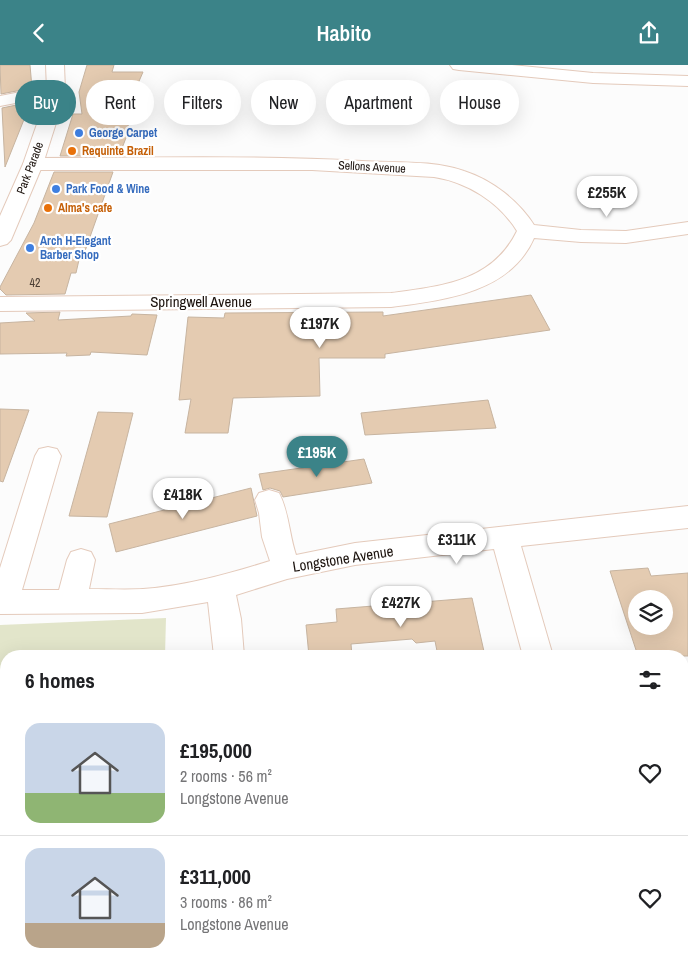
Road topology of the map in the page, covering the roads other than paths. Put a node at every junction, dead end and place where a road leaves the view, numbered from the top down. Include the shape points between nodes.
1 (55, 65) edge
2 (458, 65) edge
3 (56, 80) edge
4 (688, 81) edge
5 (15, 98) edge
6 (0, 101) edge
7 (45, 125) edge
8 (33, 164) junction
9 (688, 228) edge
10 (527, 231) junction
11 (0, 240) edge
12 (0, 304) edge
13 (48, 456) dead end
14 (269, 500) dead end
15 (688, 517) edge
16 (505, 538) junction
17 (81, 560) dead end
18 (287, 568) junction
19 (220, 588) junction
20 (2, 602) edge
21 (71, 602) junction
22 (229, 650) edge
23 (536, 650) edge

1 - 3 street, Park Parade
2 - 4 street via 593,78
5 - 6 street
7 - 8 street, Park Parade
8 - 10 street, Sellons Avenue via 312,165 434,171 458,175 484,188 516,213
8 - 11 street, Park Parade
9 - 10 street via 626,237
10 - 12 street, Springwell Avenue via 517,251 501,268 476,282 430,295 391,300
13 - 20 street
14 - 18 street via 276,537
15 - 16 street, Longstone Avenue
16 - 18 street, Longstone Avenue via 355,554
16 - 23 street
17 - 21 street
18 - 19 street, Longstone Avenue
19 - 21 street, Longstone Avenue via 182,597 142,601
19 - 22 street
20 - 21 street, Longstone Avenue

